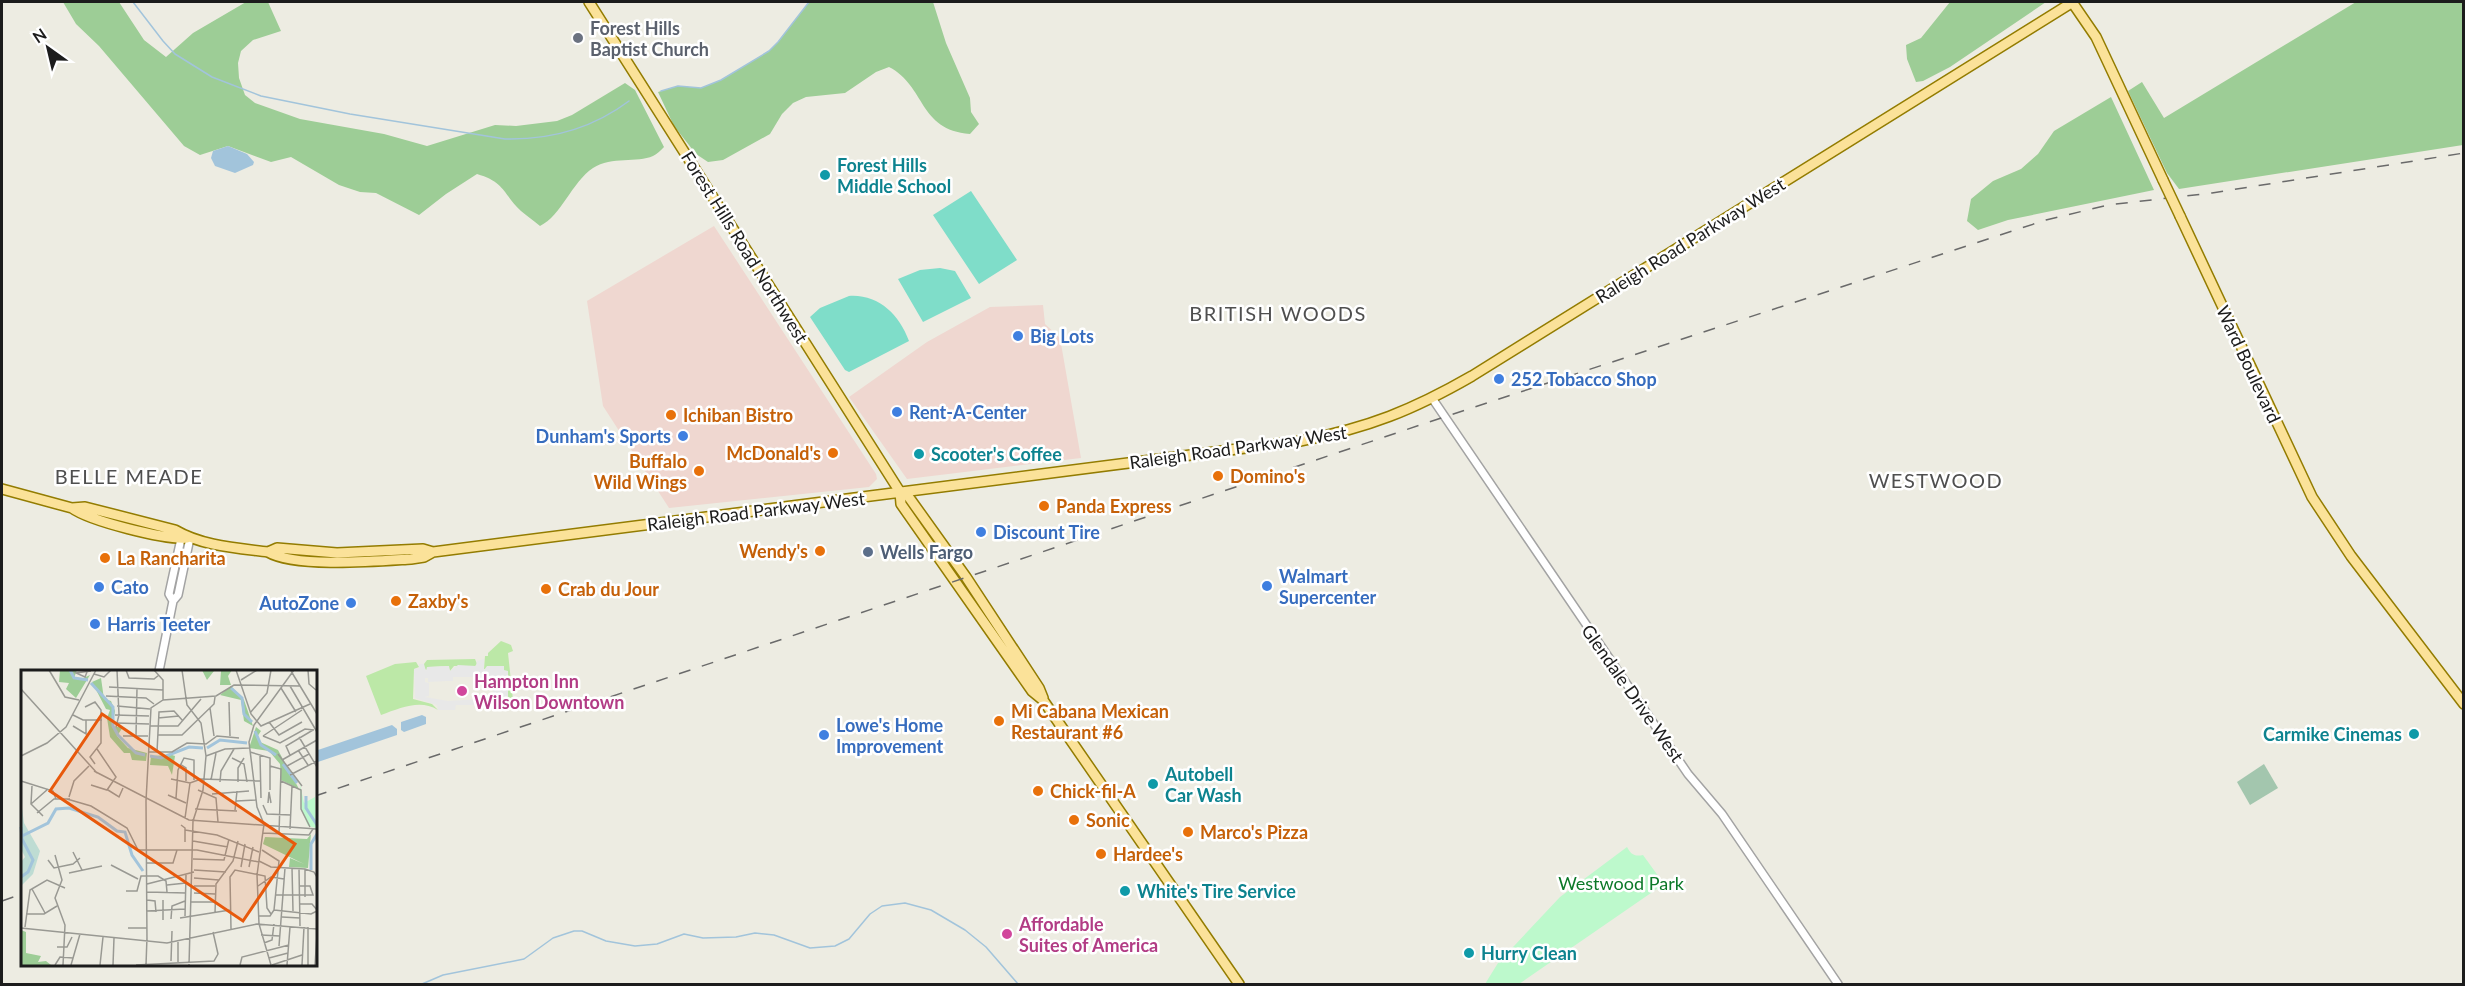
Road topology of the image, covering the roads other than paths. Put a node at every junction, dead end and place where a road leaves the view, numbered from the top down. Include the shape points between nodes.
1 (590, 2) edge
2 (2072, 2) edge
3 (1432, 398) junction
4 (2, 489) edge
5 (900, 492) junction
6 (185, 537) junction
7 (268, 552) junction
8 (433, 552) junction
9 (159, 670) edge
10 (2463, 704) edge
11 (1239, 984) edge
12 (1838, 984) edge

1 - 5 main road, Forest Hills Road Northwest
2 - 3 main road, Raleigh Road Parkway West
2 - 10 main road, Ward Boulevard, bridge via 2096,37 2312,497 2351,556
3 - 5 main road, Raleigh Road Parkway West via 1368,426 1300,441
3 - 12 street, Glendale Drive West via 1688,774 1722,814
4 - 6 main road, Raleigh Road Parkway West via 72,508 82,515 175,539
5 - 8 main road, Raleigh Road Parkway West
5 - 11 main road, Forest Hills Road Northwest via 902,504 941,562 1032,691 1043,700
6 - 7 main road, Raleigh Road Parkway West
6 - 9 street via 170,594 173,601
7 - 8 main road, Raleigh Road Parkway West via 277,548 338,553 423,549
7 - 8 main road, Raleigh Road Parkway West via 277,557 319,561 411,559

